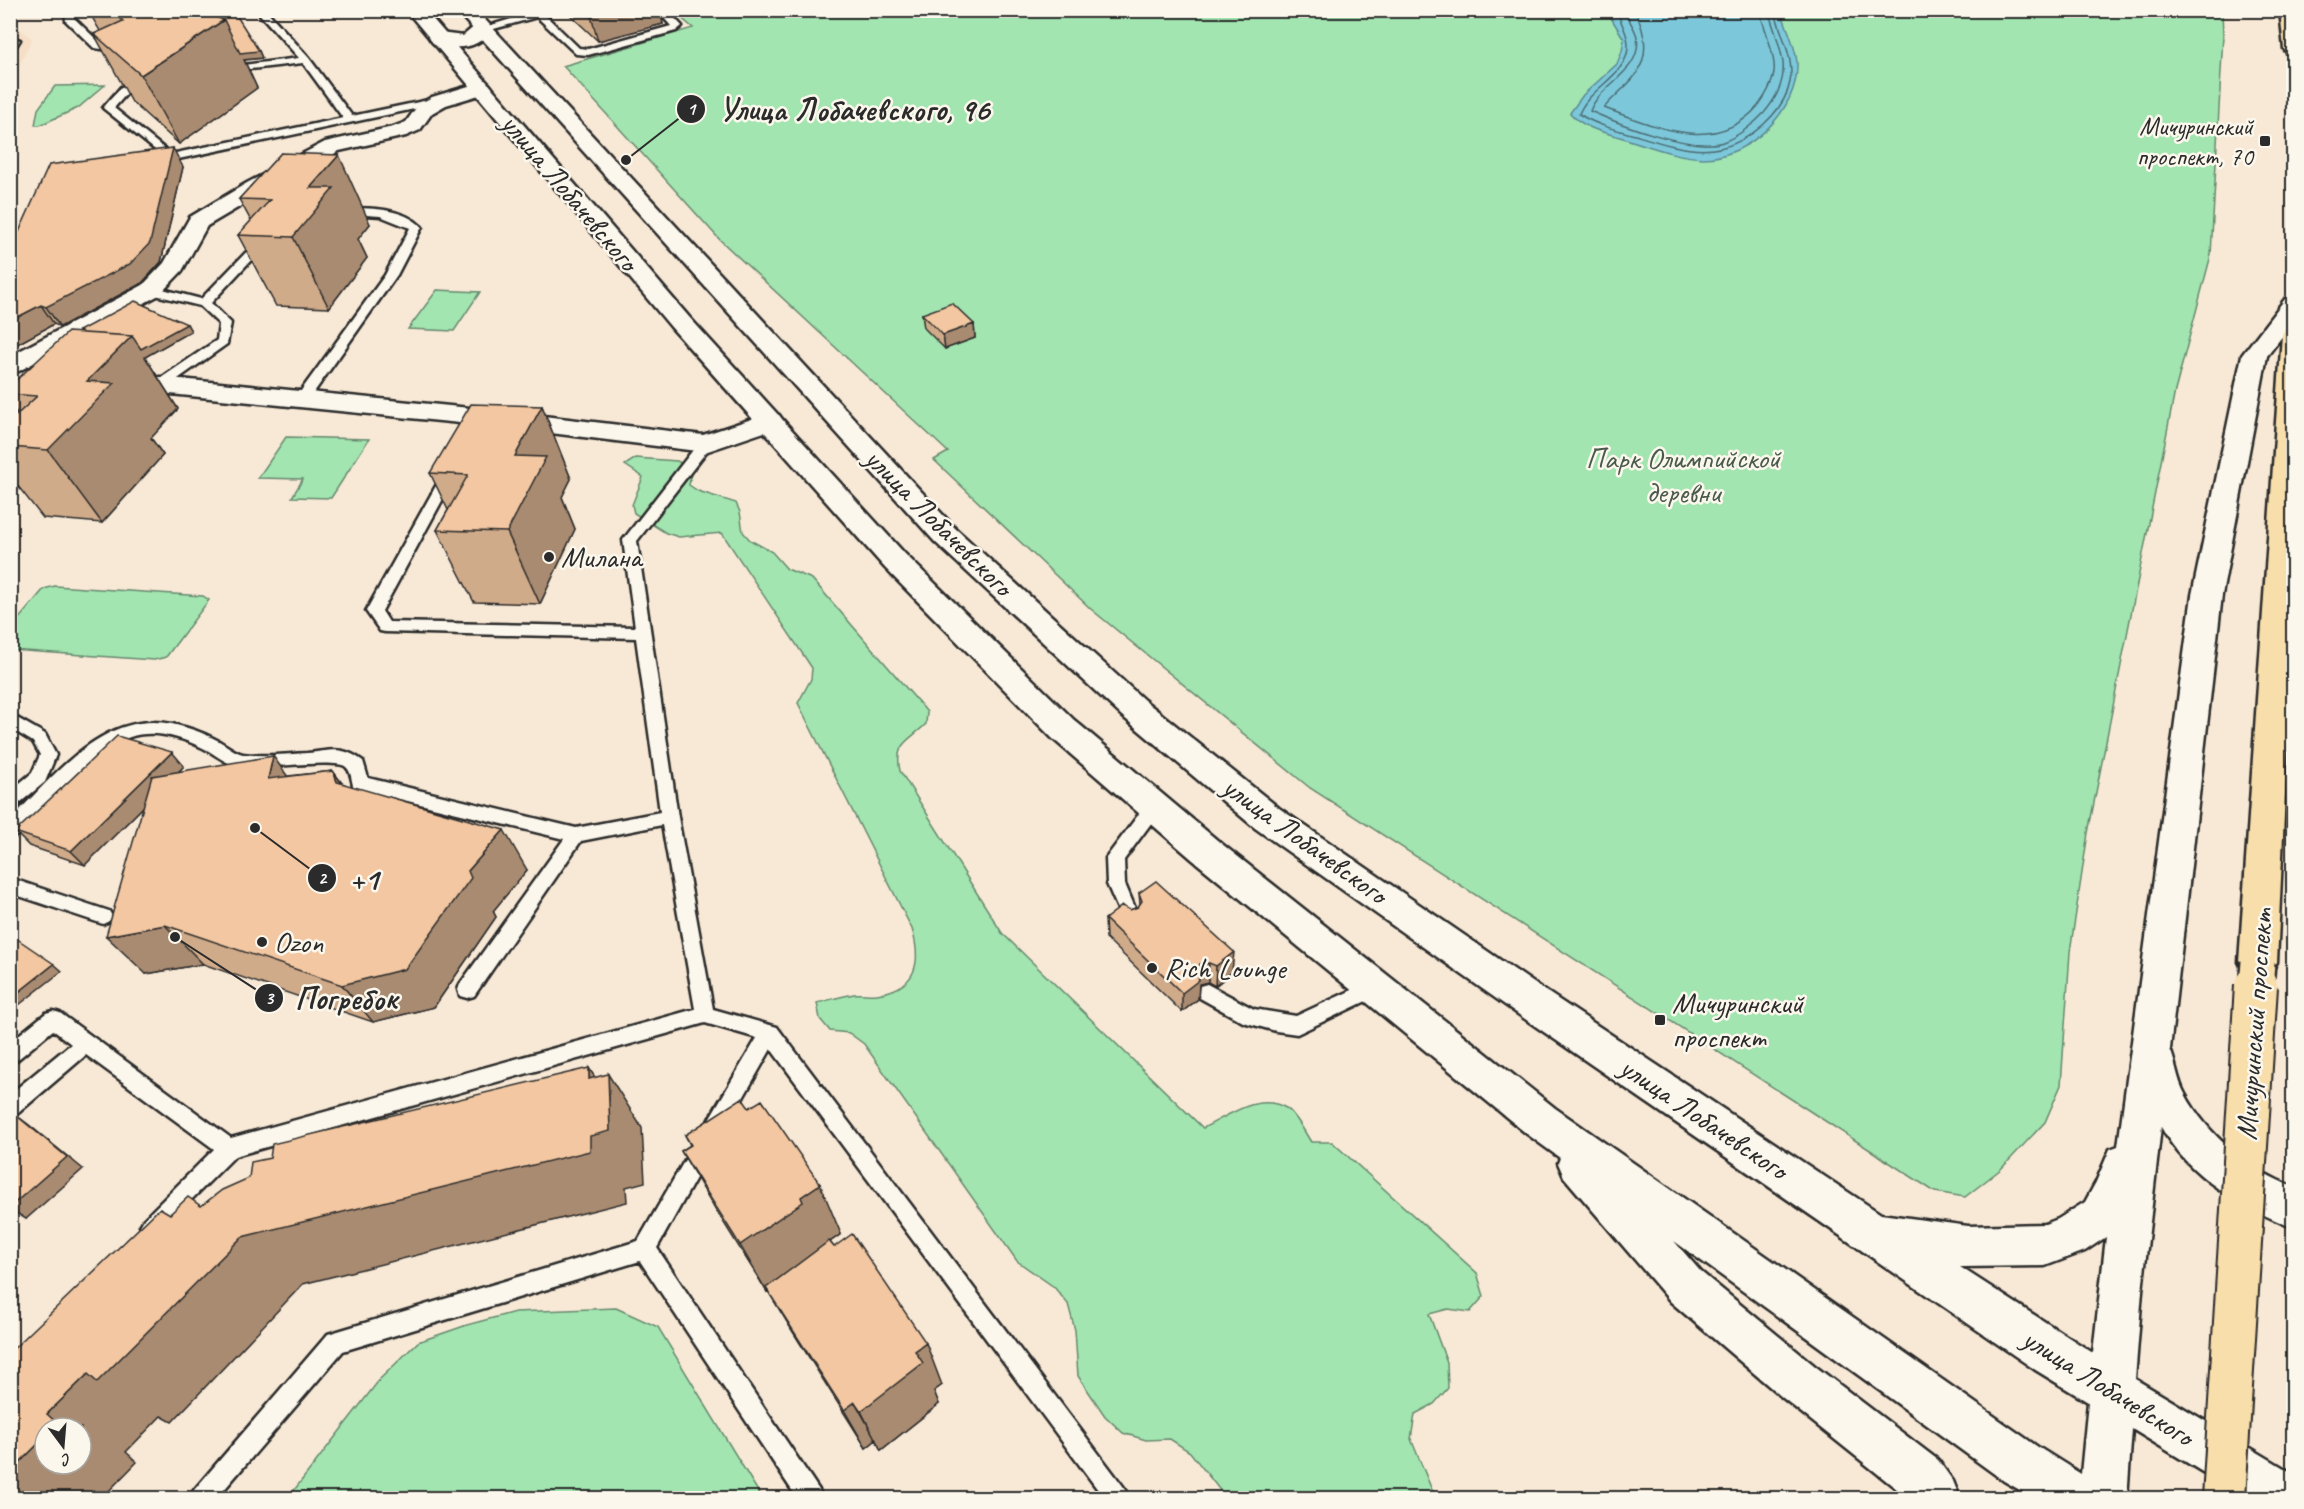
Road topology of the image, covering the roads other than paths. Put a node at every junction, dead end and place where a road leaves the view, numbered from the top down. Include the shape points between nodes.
1 (70, 10) edge
2 (260, 10) edge
3 (415, 10) edge
4 (551, 10) edge
5 (661, 10) edge
6 (2289, 10) edge
7 (539, 14) junction
8 (474, 20) edge
9 (440, 39) junction
10 (10, 40) edge
11 (97, 46) junction
12 (10, 49) edge
13 (2294, 49) edge
14 (138, 51) edge
15 (306, 60) junction
16 (115, 61) edge
17 (216, 71) dead end
18 (133, 76) edge
19 (159, 78) edge
20 (142, 83) junction
21 (482, 88) junction
22 (439, 101) junction
23 (349, 120) junction
24 (329, 211) dead end
25 (271, 232) edge
26 (151, 290) junction
27 (204, 303) junction
28 (2294, 304) edge
29 (2294, 334) edge
30 (10, 366) edge
31 (159, 385) junction
32 (93, 395) edge
33 (302, 399) junction
34 (770, 421) junction
35 (705, 444) junction
36 (459, 457) edge
37 (643, 633) junction
38 (10, 720) edge
39 (10, 801) edge
40 (1154, 807) junction
41 (669, 817) junction
42 (10, 831) edge
43 (576, 835) junction
44 (10, 885) edge
45 (103, 916) dead end
46 (1131, 920) edge
47 (1376, 987) junction
48 (467, 990) dead end
49 (1207, 992) dead end
50 (705, 1015) junction
51 (770, 1033) junction
52 (85, 1044) junction
53 (2150, 1049) junction
54 (10, 1054) edge
55 (10, 1107) edge
56 (1541, 1121) junction
57 (2140, 1122) junction
58 (229, 1148) junction
59 (2294, 1208) edge
60 (1875, 1233) junction
61 (137, 1240) edge
62 (645, 1249) junction
63 (2113, 1392) junction
64 (202, 1498) edge
65 (811, 1498) edge
66 (1118, 1498) edge
67 (1936, 1498) edge
68 (2077, 1498) edge
69 (2103, 1498) edge
70 (2224, 1498) edge
71 (2288, 1498) edge

1 - 11 lane via 69,19
2 - 15 lane
3 - 9 main road, улица Лобачевского
4 - 7 lane
5 - 7 lane via 677,26 588,52 576,51
6 - 13 main road
7 - 8 lane
8 - 9 main road via 480,34 467,41
8 - 60 main road, улица Лобачевского via 945,535 1133,708 1267,818 1528,1000
9 - 21 main road, улица Лобачевского
10 - 12 lane via 15,40
11 - 14 lane
11 - 16 lane
15 - 17 lane
15 - 23 lane
18 - 20 lane
19 - 20 lane
20 - 23 lane via 125,89 108,108 168,158
21 - 22 main road
21 - 34 main road, улица Лобачевского via 680,322
22 - 23 lane
22 - 26 main road via 425,110 413,126 332,146 198,222 174,266
24 - 33 lane via 376,211 402,217 416,227 391,275
25 - 27 lane
26 - 27 lane
26 - 30 main road
27 - 31 lane via 225,323 223,341
28 - 53 main road via 2254,356 2207,595
29 - 70 main road, Мичуринский проспект, bridge
31 - 32 main road
31 - 33 main road
33 - 35 main road via 480,422
34 - 35 main road
34 - 40 main road, улица Лобачевского via 911,578 1063,729
35 - 37 lane via 630,540
36 - 37 lane via 374,611 385,627
37 - 41 lane
38 - 39 lane via 39,738 48,755 39,777
40 - 46 lane via 1114,858 1116,884
40 - 47 main road, улица Лобачевского
41 - 43 lane
41 - 50 lane
42 - 43 lane via 102,744 127,731 149,728 171,730 207,742 239,760 331,755 347,758 357,765 360,783
43 - 48 lane
44 - 45 lane
47 - 49 lane via 1297,1025 1250,1016
47 - 56 main road, улица Лобачевского
50 - 51 lane
50 - 58 lane
51 - 62 lane
51 - 66 lane
52 - 54 lane via 53,1019
52 - 55 lane
52 - 58 lane
53 - 57 main road
53 - 59 main road via 2168,1103 2191,1137 2243,1184
56 - 67 main road via 1686,1287 1921,1478
56 - 68 main road, улица Лобачевского via 2021,1464
57 - 60 main road via 2100,1216 2070,1236 2045,1245 1968,1247
57 - 63 main road via 2120,1291
58 - 61 lane
60 - 63 main road, улица Лобачевского
62 - 64 lane via 336,1342
62 - 65 lane
63 - 69 main road
63 - 71 main road, улица Лобачевского

